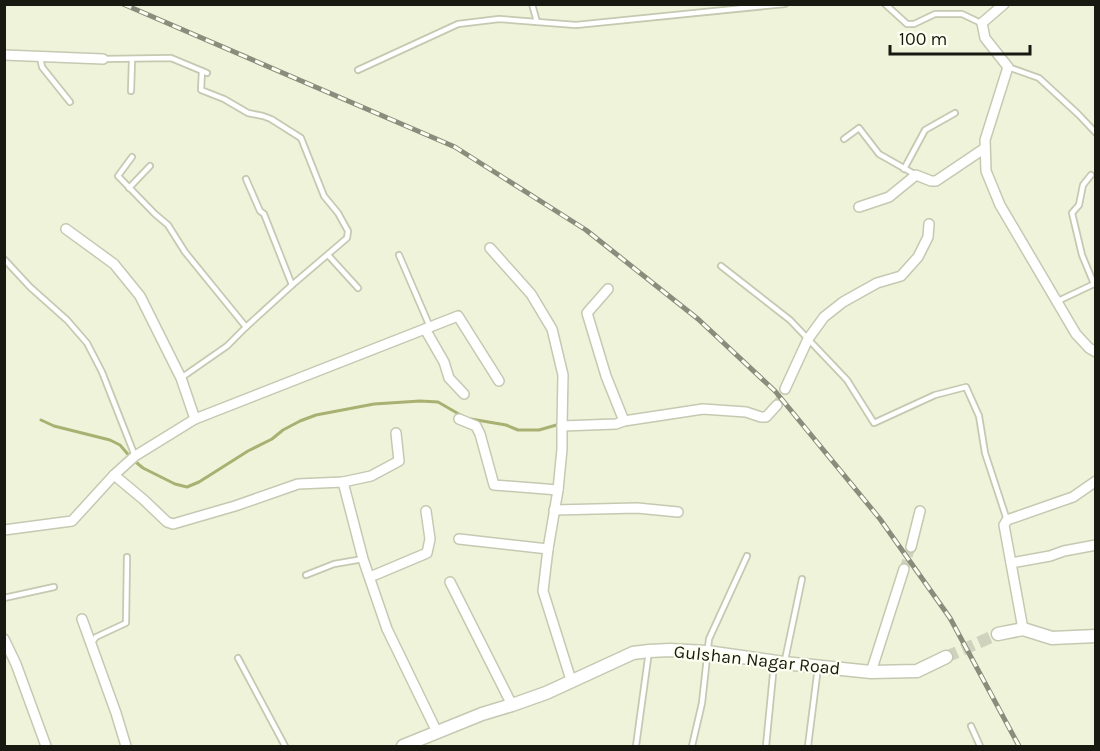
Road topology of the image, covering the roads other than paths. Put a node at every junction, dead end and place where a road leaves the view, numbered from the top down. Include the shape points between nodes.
1 (532, 4) edge
2 (785, 4) edge
3 (885, 4) edge
4 (1004, 4) edge
5 (537, 22) junction
6 (982, 23) junction
7 (4, 55) edge
8 (40, 57) junction
9 (104, 59) joint
10 (132, 59) junction
11 (1008, 67) junction
12 (358, 70) dead end
13 (130, 92) dead end
14 (70, 102) dead end
15 (955, 113) dead end
16 (1095, 133) edge
17 (844, 139) dead end
18 (985, 148) junction
19 (132, 157) dead end
20 (150, 166) dead end
21 (904, 169) junction
22 (915, 175) junction
23 (1091, 175) dead end
24 (246, 179) dead end
25 (129, 188) junction
26 (859, 207) dead end
27 (929, 224) dead end
28 (66, 229) dead end
29 (490, 248) dead end
30 (328, 255) junction
31 (399, 255) dead end
32 (4, 259) edge
33 (721, 266) dead end
34 (292, 285) junction
35 (358, 288) dead end
36 (608, 289) dead end
37 (1058, 301) junction
38 (246, 327) junction
39 (428, 328) junction
40 (808, 339) junction
41 (1095, 352) edge
42 (181, 378) junction
43 (499, 381) dead end
44 (785, 389) tunnel mouth
45 (464, 394) dead end
46 (777, 405) tunnel mouth
47 (195, 419) junction
48 (459, 419) dead end
49 (624, 421) junction
50 (562, 426) junction
51 (396, 433) dead end
52 (135, 456) junction
53 (114, 475) junction
54 (1095, 481) edge
55 (343, 482) junction
56 (558, 490) junction
57 (554, 510) junction
58 (426, 511) dead end
59 (920, 511) dead end
60 (678, 512) dead end
61 (1007, 520) junction
62 (4, 530) edge
63 (459, 538) dead end
64 (1095, 545) edge
65 (911, 547) tunnel mouth
66 (548, 549) junction
67 (747, 556) dead end
68 (127, 557) dead end
69 (363, 559) junction
70 (1011, 563) junction
71 (904, 570) tunnel mouth
72 (306, 575) dead end
73 (370, 578) junction
74 (802, 579) dead end
75 (450, 582) dead end
76 (54, 587) dead end
77 (4, 598) edge
78 (82, 619) dead end
79 (1023, 629) junction
80 (998, 634) tunnel mouth
81 (1095, 636) edge
82 (4, 639) edge
83 (91, 644) junction
84 (649, 651) junction
85 (707, 652) junction
86 (946, 657) tunnel mouth
87 (238, 658) dead end
88 (779, 662) junction
89 (818, 667) junction
90 (871, 672) junction
91 (571, 680) junction
92 (512, 705) junction
93 (971, 726) dead end
94 (437, 732) junction
95 (425, 742) edge
96 (46, 747) edge
97 (126, 747) edge
98 (285, 747) edge
99 (403, 747) edge
100 (636, 747) edge
101 (692, 747) edge
102 (766, 747) edge
103 (808, 747) edge
104 (980, 747) edge

1 - 5 lane
2 - 5 lane via 576,25
3 - 6 lane via 907,24 935,14 962,14
4 - 6 street
5 - 12 lane via 499,19 458,24
6 - 11 street via 985,38
7 - 8 street
8 - 9 street
8 - 14 lane via 42,67
9 - 10 lane
10 - 13 lane
10 - 30 lane via 171,58 204,72 201,90 272,119 301,138 324,196 348,231 347,238
11 - 16 lane via 1039,78
11 - 18 street
15 - 21 lane via 925,130
17 - 21 lane via 859,128 879,154
18 - 22 street via 936,181
18 - 37 street via 986,171 1000,205
19 - 25 lane via 118,176
20 - 25 lane
21 - 22 lane
22 - 26 street via 889,197
23 - 37 lane via 1072,213 1094,284
24 - 34 lane
25 - 38 lane via 168,225
27 - 40 street via 928,237 918,257 901,276 877,283 843,302 824,317
28 - 42 street via 114,264 140,296
29 - 50 street via 531,294 552,329 563,375
30 - 34 lane
30 - 35 lane
31 - 39 lane
32 - 52 lane via 87,343
33 - 40 lane
34 - 38 lane
36 - 49 street via 587,313
37 - 41 street via 1076,334
38 - 42 lane via 227,346
39 - 43 street via 458,316
39 - 45 street via 449,378
39 - 47 street
40 - 44 street
40 - 61 lane via 847,380 874,423 935,395 966,387 979,416 985,453
42 - 47 street
46 - 49 street via 766,417 703,409
47 - 52 street
48 - 56 street via 476,426 494,485
49 - 50 street
50 - 56 street
51 - 55 street via 399,461 371,476
52 - 53 street
53 - 55 street via 173,524 298,484
53 - 62 street via 72,521
54 - 61 street via 1073,498
55 - 69 street
56 - 57 street
57 - 60 street via 638,508
57 - 66 street
58 - 73 street via 430,539 426,553
59 - 65 street
61 - 70 street via 1004,525
63 - 66 street
64 - 70 street
66 - 91 street via 543,591
67 - 85 lane via 709,639
68 - 83 lane via 126,623 96,637
69 - 72 lane via 334,564
69 - 73 street
70 - 79 street
71 - 90 street
73 - 94 street via 387,629
74 - 88 lane
75 - 92 street
76 - 77 lane
78 - 83 street
79 - 80 street
79 - 81 street via 1052,638
82 - 96 street
83 - 97 street
84 - 85 street, Gulshan Nagar Road
84 - 91 street, Gulshan Nagar Road via 633,653
84 - 100 lane
85 - 88 street, Gulshan Nagar Road
85 - 101 lane via 702,703
86 - 90 street, Gulshan Nagar Road via 917,671
87 - 98 lane
88 - 89 street, Gulshan Nagar Road
88 - 102 lane
89 - 90 street, Gulshan Nagar Road
89 - 103 lane
91 - 92 street, Gulshan Nagar Road
92 - 94 street, Gulshan Nagar Road
93 - 104 lane
94 - 95 street, Gulshan Nagar Road
95 - 99 street, Gulshan Nagar Road

